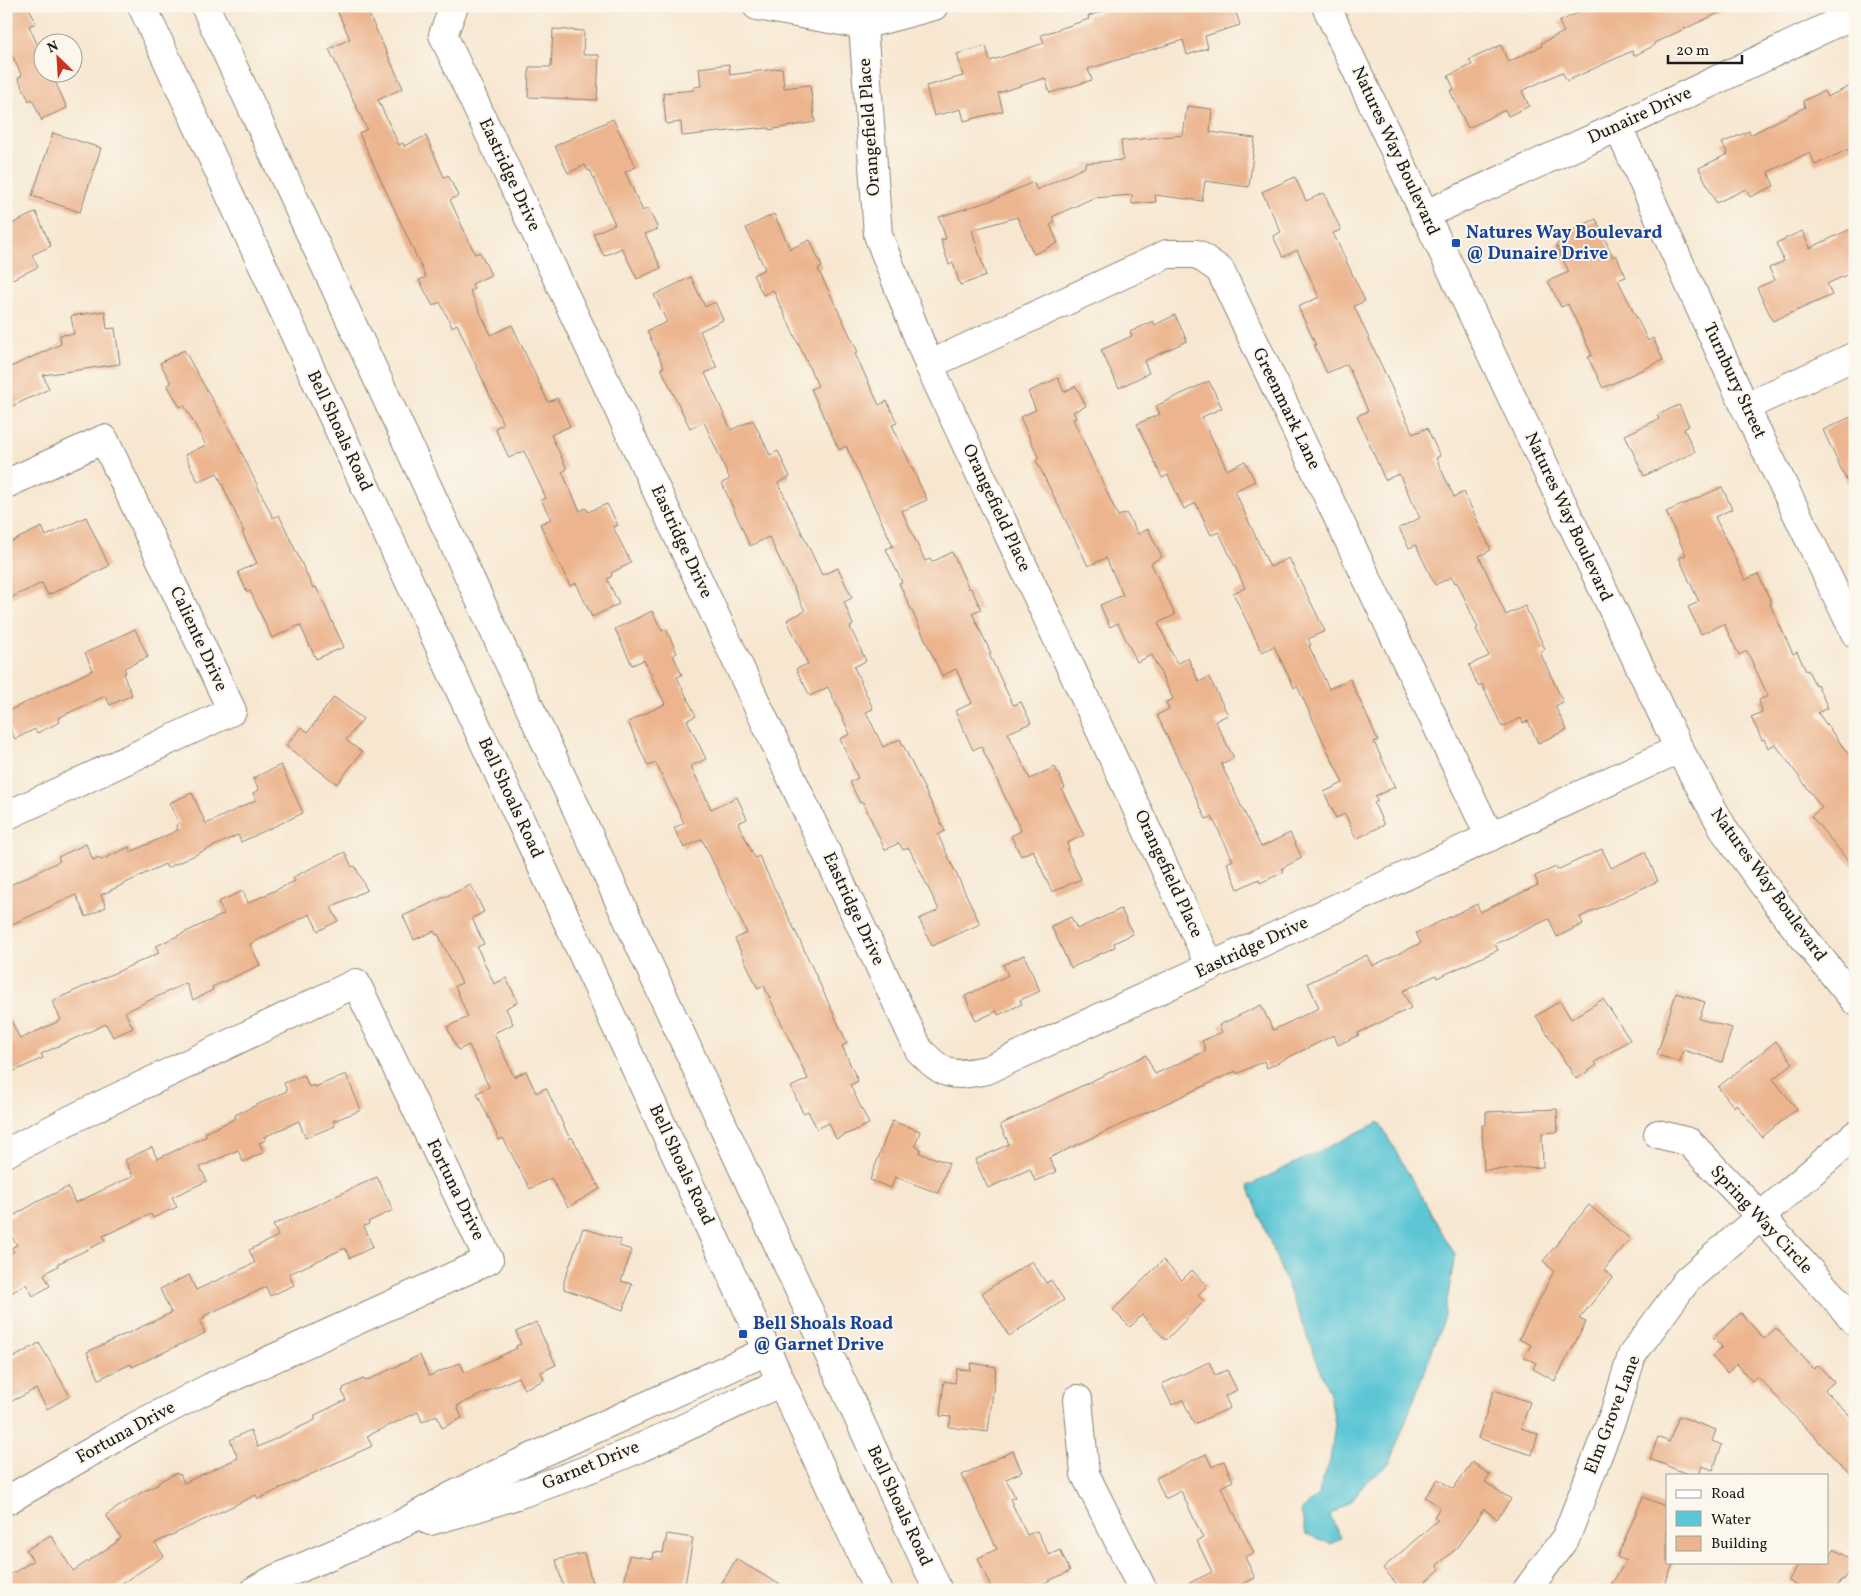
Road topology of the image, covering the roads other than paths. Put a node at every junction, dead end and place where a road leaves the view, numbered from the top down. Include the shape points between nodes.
1 (142, 6) edge
2 (205, 6) edge
3 (454, 6) edge
4 (757, 6) edge
5 (934, 6) edge
6 (1326, 6) edge
7 (1855, 14) edge
8 (863, 25) junction
9 (1618, 127) junction
10 (1424, 215) junction
11 (1855, 356) edge
12 (929, 364) junction
13 (1745, 407) junction
14 (6, 484) edge
15 (1855, 633) edge
16 (1679, 749) junction
17 (6, 816) edge
18 (1490, 836) junction
19 (1211, 967) junction
20 (1855, 1001) edge
21 (1658, 1134) dead end
22 (1855, 1135) edge
23 (6, 1153) edge
24 (1760, 1216) junction
25 (1855, 1321) edge
26 (767, 1352) junction
27 (781, 1382) junction
28 (1078, 1399) dead end
29 (6, 1501) edge
30 (394, 1528) junction
31 (255, 1590) edge
32 (878, 1590) edge
33 (938, 1590) edge
34 (1143, 1590) edge
35 (1527, 1590) edge

1 - 26 street, Bell Shoals Road
2 - 33 street, Bell Shoals Road
3 - 19 street, Eastridge Drive via 443,35 919,1050 938,1069 958,1075 987,1070
4 - 8 street
5 - 8 street
6 - 10 street, Natures Way Boulevard
7 - 9 street, Dunaire Drive
8 - 12 street, Orangefield Place via 878,235
9 - 10 street, Dunaire Drive
9 - 13 street, Turnbury Street
10 - 16 street, Natures Way Boulevard
11 - 13 street
12 - 18 street, Greenmark Lane via 1166,254 1197,254 1220,270
12 - 19 street, Orangefield Place
13 - 15 street, Turnbury Street
14 - 17 street, Caliente Drive via 104,440 232,711
16 - 18 street, Eastridge Drive
16 - 20 street, Natures Way Boulevard via 1726,833 1787,917
18 - 19 street, Eastridge Drive
21 - 24 street, Spring Way Circle via 1689,1142
22 - 24 street, Elm Grove Lane
23 - 29 street, Fortuna Drive via 356,983 489,1260 212,1387
24 - 25 street, Spring Way Circle
24 - 35 street, Elm Grove Lane via 1687,1280 1632,1356 1615,1411 1566,1537
26 - 27 street, Bell Shoals Road
26 - 30 street, Garnet Drive via 509,1468
27 - 30 street, Garnet Drive via 630,1452 572,1475 456,1514
27 - 32 street, Bell Shoals Road
28 - 34 street via 1085,1474
30 - 31 street, Garnet Drive

